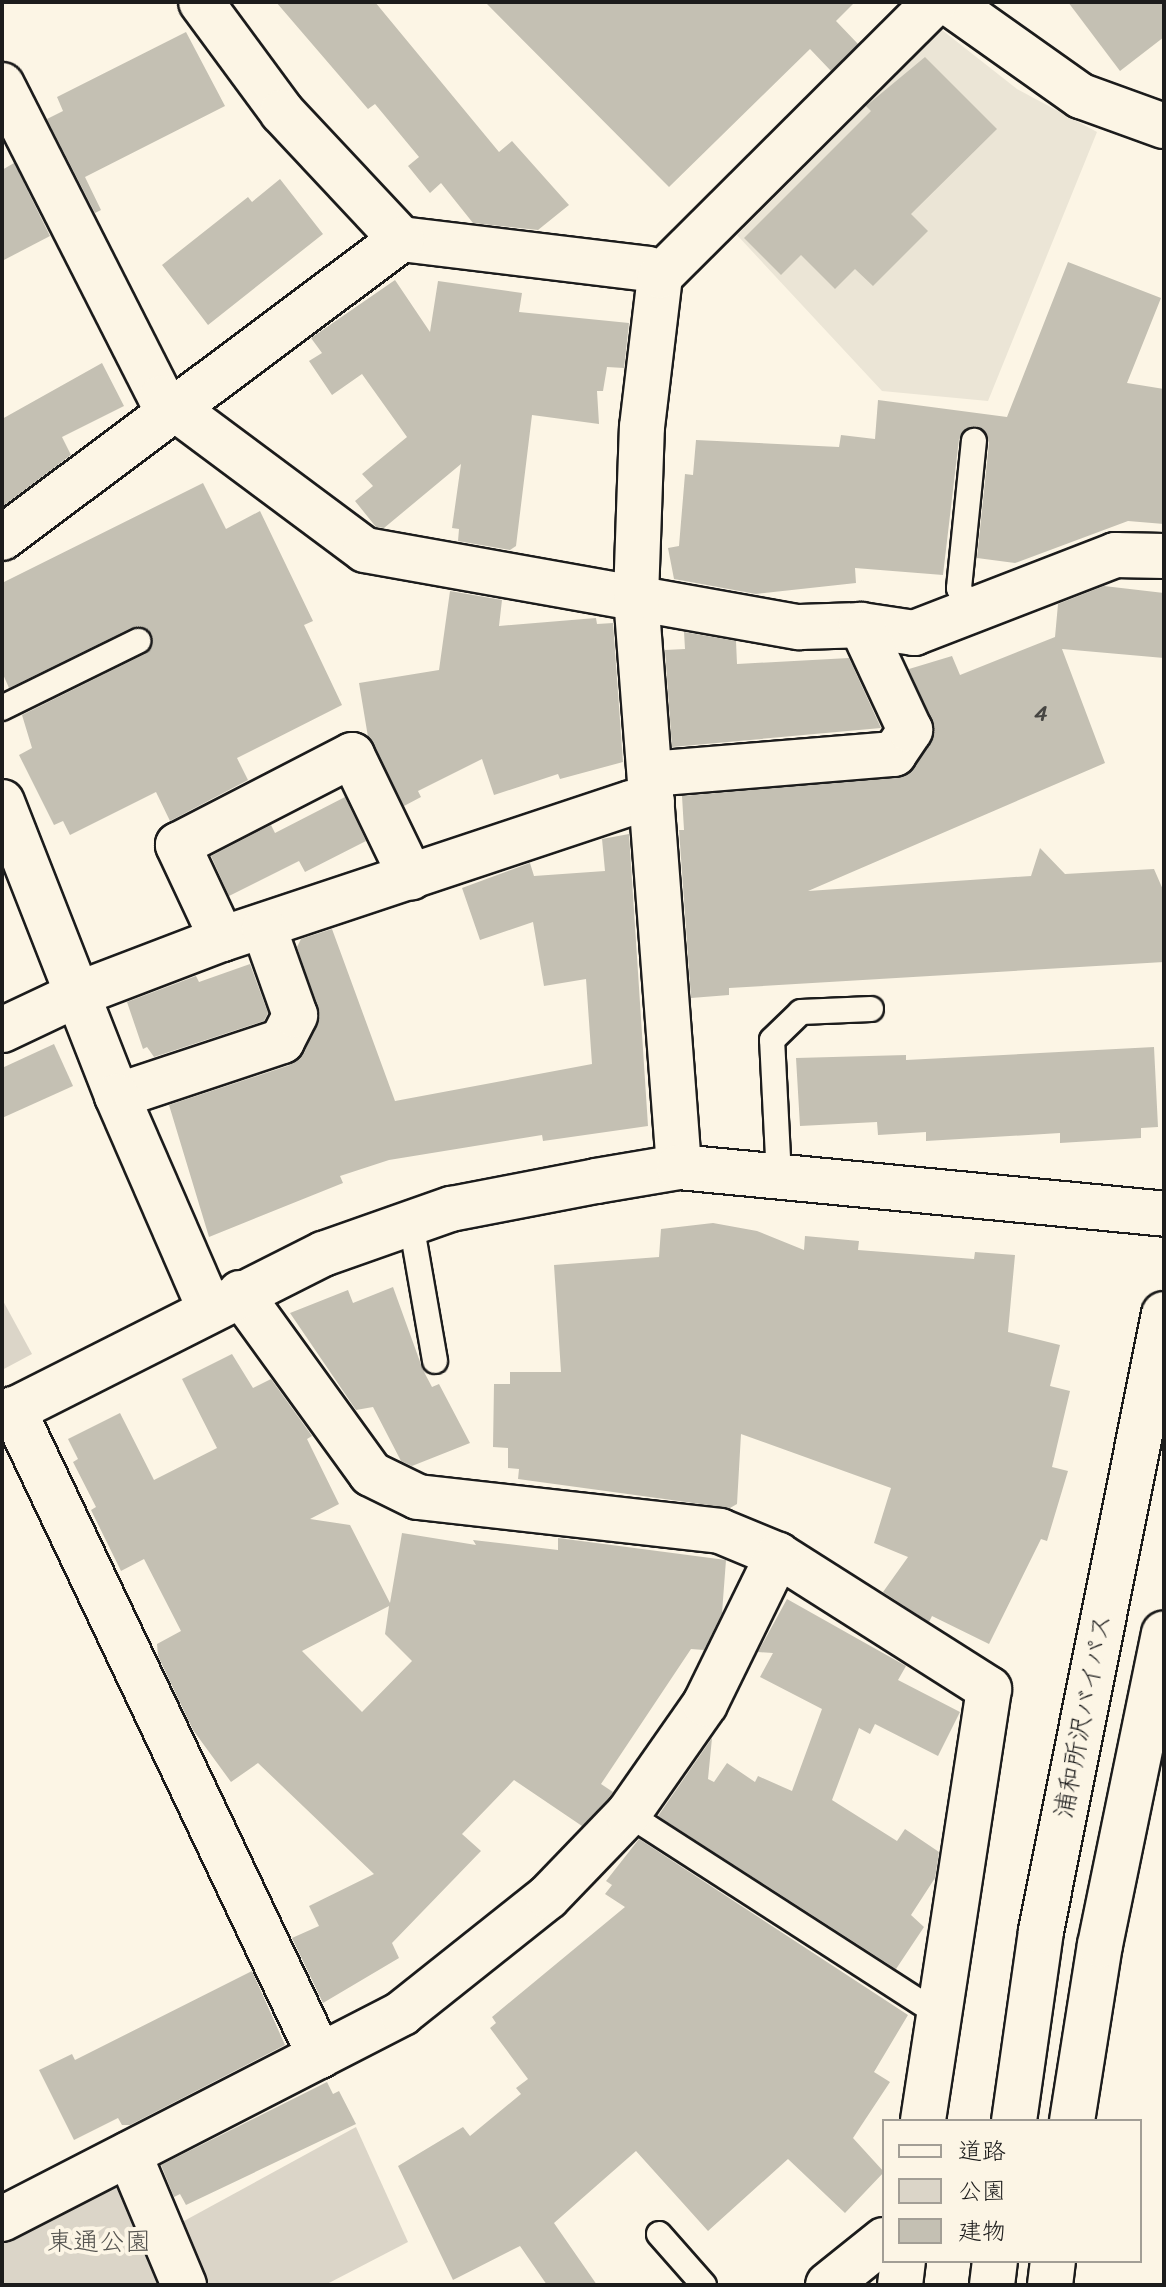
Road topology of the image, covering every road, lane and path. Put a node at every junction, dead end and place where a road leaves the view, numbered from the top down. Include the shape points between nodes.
1 (201, 2) edge
2 (935, 2) edge
3 (948, 2) edge
4 (2, 85) edge
5 (1164, 126) edge
6 (401, 239) junction
7 (660, 276) junction
8 (174, 410) junction
9 (974, 441) dead end
10 (2, 538) edge
11 (1164, 556) edge
12 (636, 597) junction
13 (970, 611) junction
14 (861, 625) junction
15 (138, 641) dead end
16 (2, 708) edge
17 (651, 788) junction
18 (2, 802) edge
19 (411, 877) junction
20 (264, 928) junction
21 (222, 939) junction
22 (78, 994) junction
23 (871, 1009) dead end
24 (2, 1030) edge
25 (117, 1096) junction
26 (679, 1167) junction
27 (779, 1177) junction
28 (1164, 1214) edge
29 (411, 1223) junction
30 (224, 1300) junction
31 (1164, 1314) edge
32 (435, 1361) dead end
33 (8, 1412) edge
34 (778, 1555) junction
35 (1164, 1633) edge
36 (628, 1814) junction
37 (941, 2016) junction
38 (320, 2056) junction
39 (923, 2119) edge
40 (1014, 2119) edge
41 (1072, 2119) edge
42 (129, 2154) junction
43 (2, 2219) edge
44 (659, 2234) dead end
45 (882, 2242) edge
46 (903, 2263) edge
47 (995, 2263) edge
48 (1053, 2263) edge
49 (184, 2285) edge
50 (704, 2285) edge
51 (828, 2285) edge
52 (900, 2285) edge
53 (992, 2285) edge
54 (1050, 2285) edge

1 - 6 main road via 282,112
2 - 7 main road
3 - 5 main road via 1081,96
4 - 8 main road via 161,398
6 - 7 main road via 648,269
6 - 8 main road
7 - 12 main road via 642,427
8 - 10 main road
8 - 12 main road via 365,550
9 - 13 lane via 959,588
11 - 13 main road via 1115,555
12 - 14 main road via 799,627
12 - 17 main road
13 - 14 main road via 914,633
14 - 17 main road via 910,730 894,754
15 - 16 lane
17 - 19 main road via 631,803
17 - 26 main road
18 - 22 main road
19 - 20 main road
19 - 21 main road via 352,755 178,845
20 - 21 main road
20 - 25 main road via 295,1015 282,1041
21 - 22 main road
22 - 24 main road
22 - 25 main road
23 - 27 lane via 801,1012 772,1040
25 - 30 main road
26 - 27 main road
26 - 29 main road via 451,1209
27 - 28 main road
29 - 30 main road via 323,1254
29 - 32 lane
30 - 33 main road
30 - 34 main road via 371,1474 418,1497 720,1531
31 - 40 main road, 浦和所沢バイパス via 1041,1931
33 - 38 main road
34 - 36 main road via 705,1704
34 - 37 main road via 989,1689
35 - 41 main road via 1100,1945
36 - 37 lane
36 - 38 main road via 548,1897 475,1958 402,2013
37 - 39 main road
38 - 42 main road
42 - 43 main road
42 - 49 main road
44 - 50 lane
45 - 51 main road
46 - 52 main road
47 - 53 main road
48 - 54 main road

